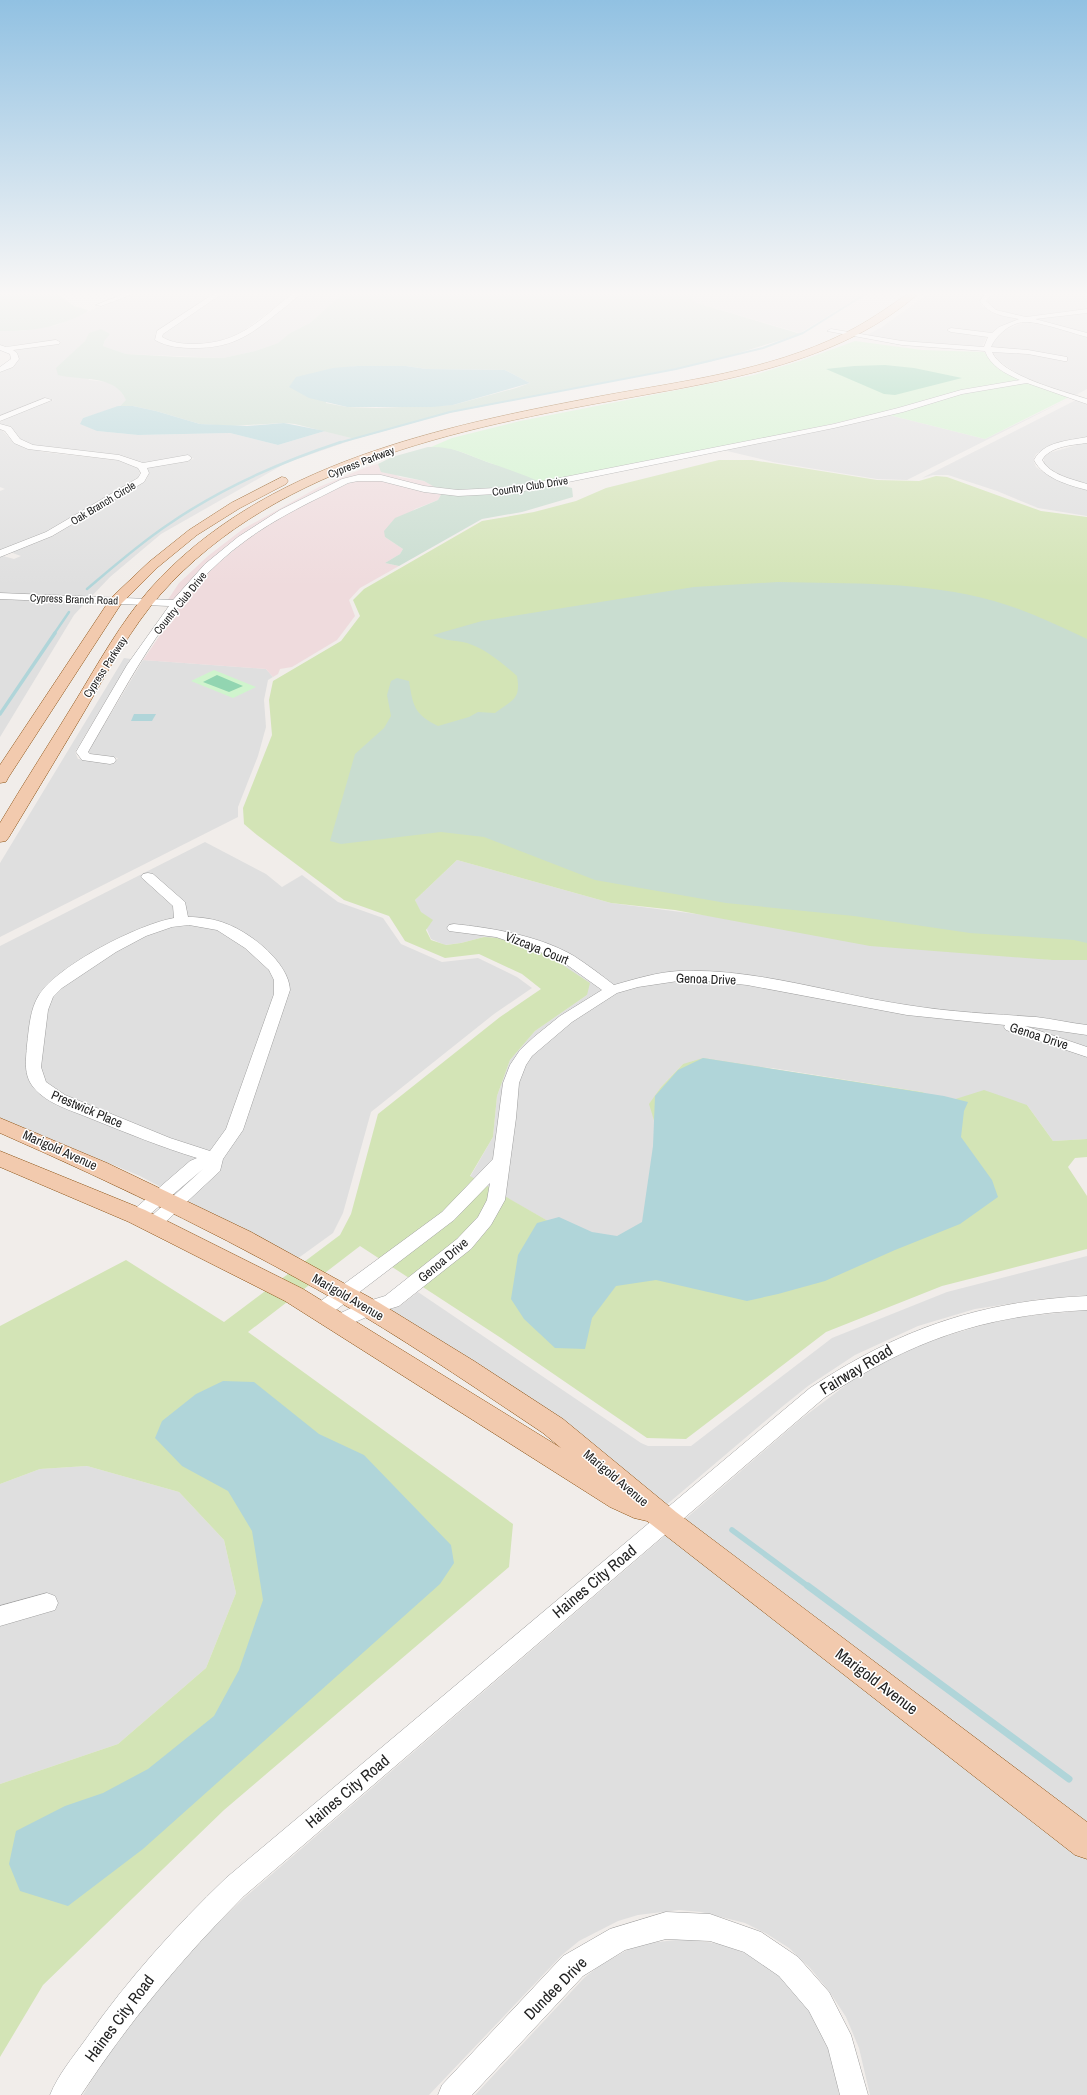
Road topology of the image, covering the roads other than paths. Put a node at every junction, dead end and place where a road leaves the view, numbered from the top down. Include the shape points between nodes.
1 (612, 391) edge
2 (649, 391) edge
3 (969, 391) edge
4 (1055, 391) edge
5 (48, 400) dead end
6 (1087, 402) edge
7 (0, 419) edge
8 (0, 426) edge
9 (1087, 440) edge
10 (188, 458) dead end
11 (142, 466) junction
12 (1087, 487) edge
13 (1, 553) edge
14 (14, 556) dead end
15 (0, 596) edge
16 (116, 601) junction
17 (148, 602) junction
18 (176, 604) junction
19 (110, 760) dead end
20 (0, 778) edge
21 (0, 836) edge
22 (148, 876) dead end
23 (181, 922) junction
24 (454, 928) dead end
25 (612, 990) junction
26 (991, 1020) junction
27 (1087, 1030) edge
28 (1087, 1052) edge
29 (0, 1125) edge
30 (0, 1158) edge
31 (214, 1158) junction
32 (502, 1160) junction
33 (168, 1200) junction
34 (145, 1220) junction
35 (343, 1294) junction
36 (1087, 1302) edge
37 (369, 1308) junction
38 (330, 1316) junction
39 (666, 1520) junction
40 (47, 1603) dead end
41 (0, 1616) edge
42 (1087, 1842) edge
43 (64, 2095) edge
44 (452, 2095) edge
45 (854, 2095) edge

1 - 16 main road, Cypress Parkway via 459,420 359,450 305,470 254,494 210,520 149,567
2 - 17 main road, Cypress Parkway via 500,420 444,434 345,467 266,504 225,530 181,565
3 - 18 street, Country Club Drive via 834,426 514,490 458,493 424,489 391,480 358,478 329,488 283,512 241,539 209,566
4 - 6 street
5 - 7 street
8 - 11 street, Oak Branch Circle via 8,429 17,441 31,447 119,458
9 - 12 street via 1052,449 1040,455 1038,460 1040,467 1047,471
10 - 11 street
11 - 13 street, Oak Branch Circle via 145,473 137,482 49,534
13 - 14 street
15 - 16 street, Cypress Branch Road
16 - 17 street, Cypress Branch Road
16 - 20 main road, Cypress Parkway
17 - 18 street, Cypress Branch Road
17 - 21 main road, Cypress Parkway via 112,654
18 - 19 street, Country Club Drive via 133,665 82,752 86,757
22 - 23 street via 180,905
23 - 31 street, Prestwick Place via 206,922 229,931 275,967 283,986 234,1130
23 - 31 street, Prestwick Place via 158,925 141,932 54,986 41,1005 33,1067 40,1086 59,1099 164,1142
24 - 25 street, Vizcaya Court via 498,933 545,949 568,959
25 - 26 street, Genoa Drive via 678,976 709,976 747,980 908,1010
25 - 32 street, Genoa Drive via 566,1019 526,1053 518,1065 511,1083
26 - 27 street, Genoa Drive via 1037,1022
26 - 28 street, Genoa Drive
29 - 33 main road, Marigold Avenue
30 - 34 main road, Marigold Avenue
31 - 33 street, Prestwick Place via 210,1171
32 - 35 street via 448,1216
32 - 37 street, Genoa Drive via 496,1200 485,1222 464,1244 392,1301
33 - 34 street, Prestwick Place
33 - 35 main road, Marigold Avenue
34 - 38 main road, Marigold Avenue via 294,1295
35 - 37 main road, Marigold Avenue
35 - 38 street
36 - 39 street, Fairway Road via 981,1317 925,1333 877,1354 841,1375 817,1393
37 - 38 street, Genoa Drive
37 - 39 main road, Marigold Avenue via 553,1426
38 - 39 main road, Marigold Avenue via 620,1499
39 - 42 main road, Marigold Avenue
39 - 43 street, Haines City Road via 289,1840 204,1917 116,2018
40 - 41 street
44 - 45 street, Dundee Drive via 573,1966 589,1953 606,1943 637,1931 682,1924 722,1930 760,1945 782,1960 801,1978 833,2023 844,2048

